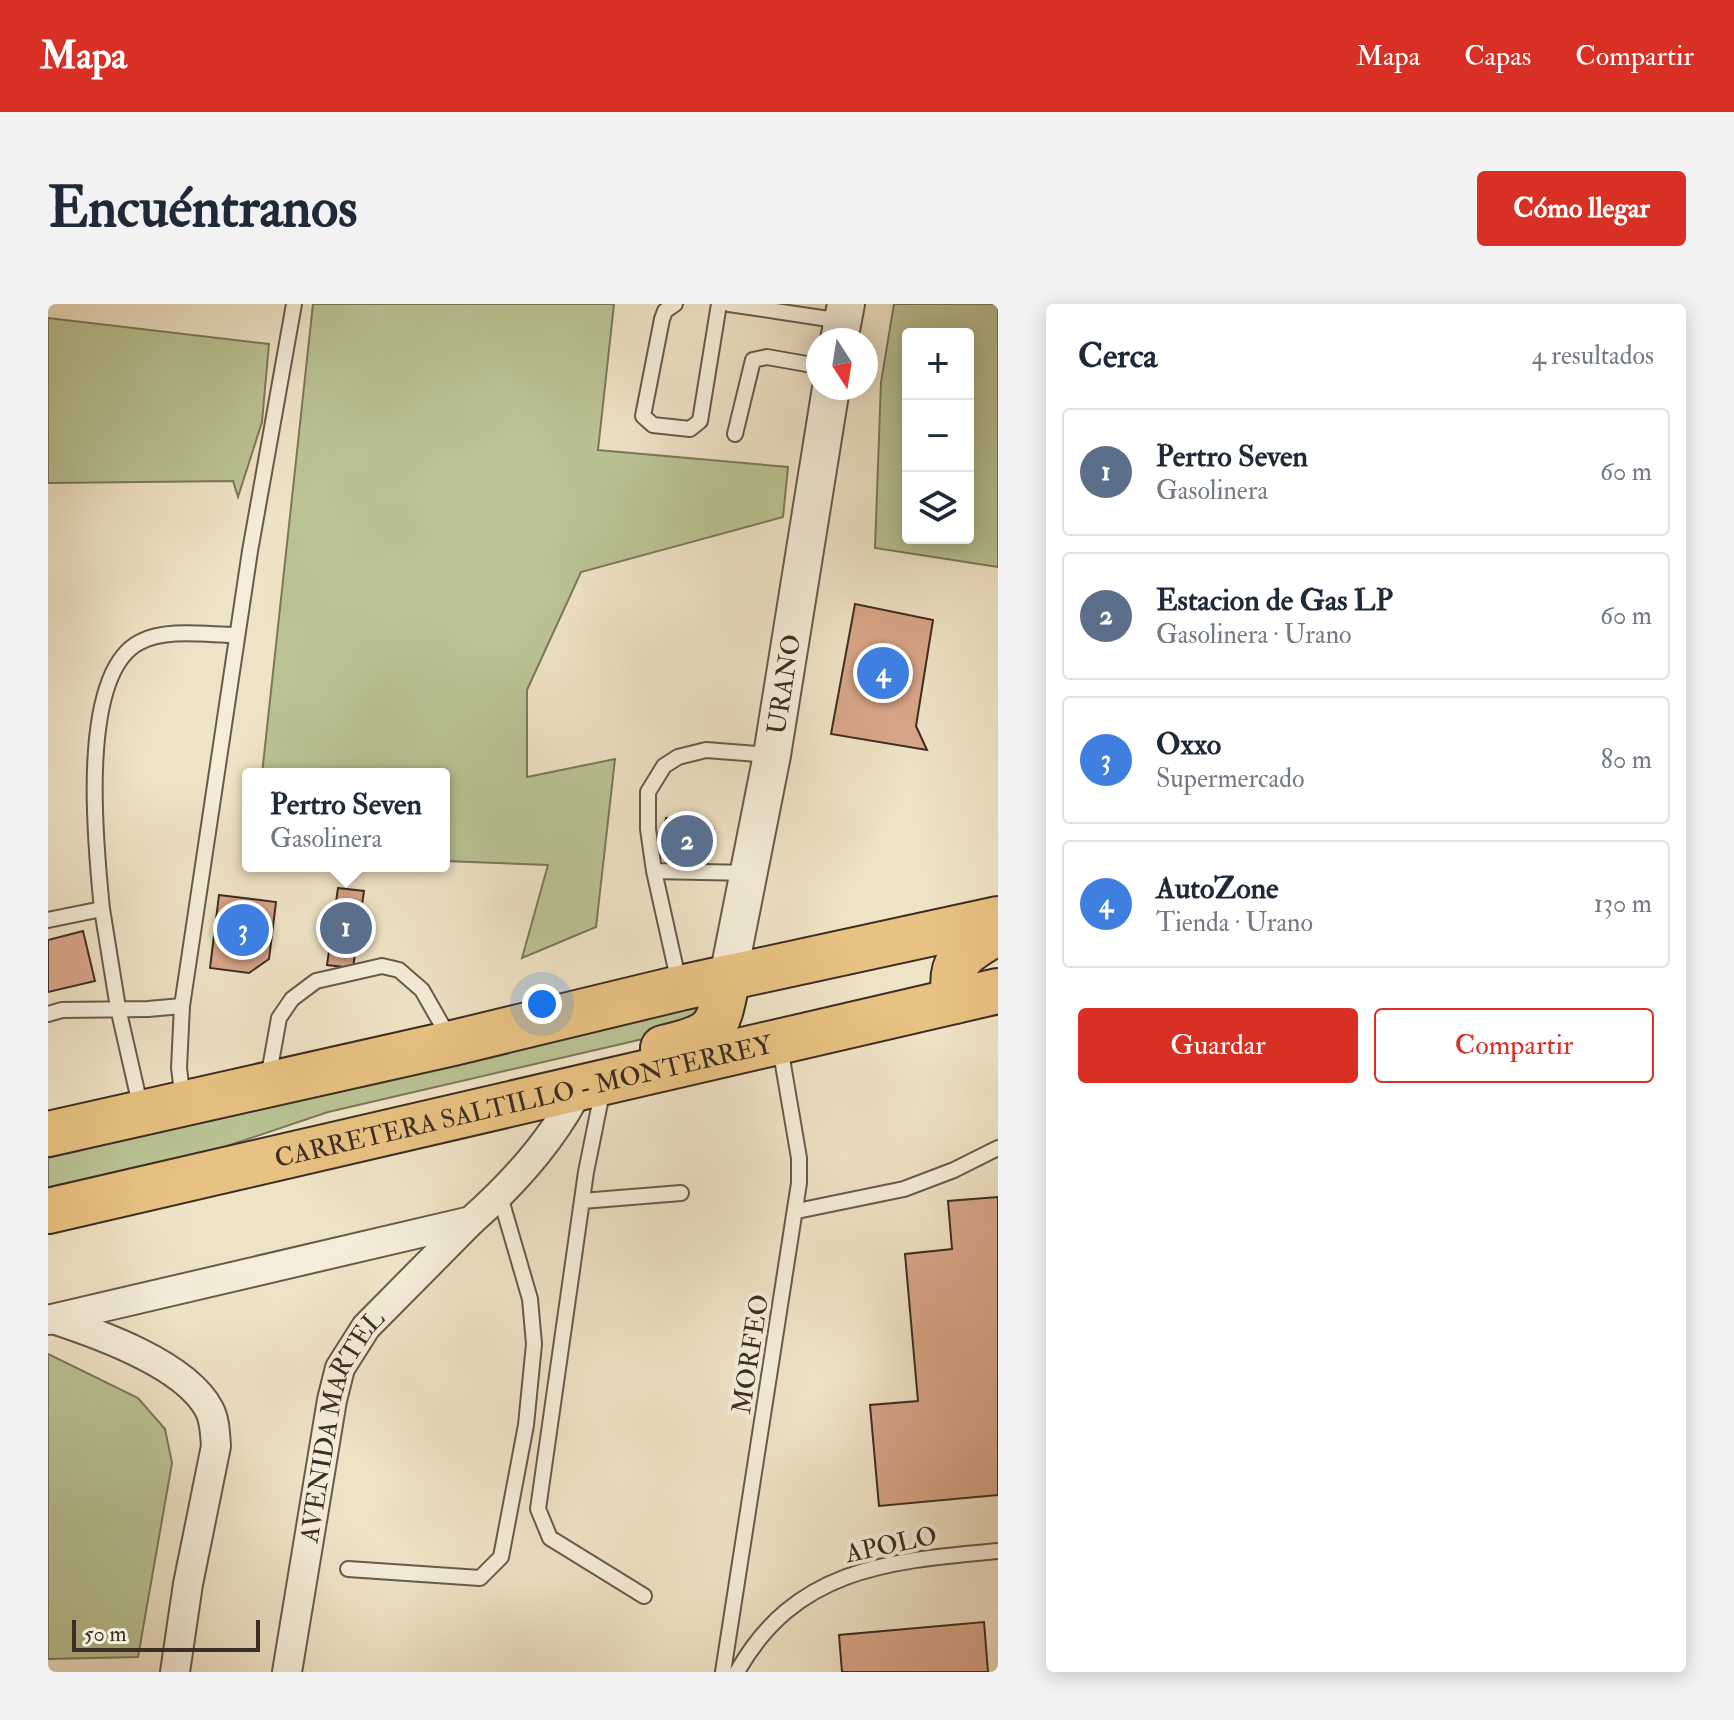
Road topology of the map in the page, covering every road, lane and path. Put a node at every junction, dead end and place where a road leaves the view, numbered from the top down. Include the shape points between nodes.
1 (294, 304) edge
2 (675, 304) edge
3 (719, 304) edge
4 (729, 304) edge
5 (843, 322) edge
6 (806, 364) edge
7 (829, 400) edge
8 (735, 434) dead end
9 (237, 635) junction
10 (772, 755) junction
11 (654, 871) junction
12 (749, 873) junction
13 (102, 909) junction
14 (998, 919) edge
15 (48, 920) edge
16 (998, 932) edge
17 (728, 977) junction
18 (680, 988) junction
19 (998, 991) edge
20 (955, 1001) junction
21 (182, 1006) junction
22 (118, 1008) junction
23 (48, 1014) edge
24 (780, 1042) junction
25 (453, 1043) junction
26 (591, 1078) junction
27 (267, 1086) junction
28 (162, 1109) junction
29 (48, 1134) edge
30 (998, 1148) edge
31 (681, 1193) dead end
32 (500, 1196) junction
33 (582, 1201) junction
34 (48, 1211) edge
35 (797, 1211) junction
36 (471, 1221) junction
37 (50, 1319) edge
38 (998, 1551) edge
39 (348, 1569) dead end
40 (644, 1596) dead end
41 (175, 1672) edge
42 (287, 1672) edge
43 (723, 1672) edge
44 (737, 1672) edge

1 - 9 lane
2 - 3 lane via 662,319 643,416 653,425 690,429 700,421
4 - 5 lane
6 - 8 lane via 767,357 753,360
7 - 10 street, URANO
9 - 13 lane via 160,635 143,640 128,649 108,680 96,755 94,821
9 - 21 lane
10 - 11 lane via 706,750 664,766 648,792
10 - 12 street, URANO
11 - 12 lane
11 - 18 lane
12 - 17 street, URANO
13 - 15 lane
13 - 22 lane
14 - 17 main road
16 - 20 main road via 956,963 951,978
17 - 18 main road
17 - 26 main road via 719,1019 707,1034
18 - 25 main road
19 - 20 main road, CARRETERA SALTILLO - MONTERREY
20 - 24 main road, CARRETERA SALTILLO - MONTERREY
21 - 22 lane
21 - 28 lane via 179,1068
22 - 23 lane
22 - 28 lane
24 - 26 main road, CARRETERA SALTILLO - MONTERREY
24 - 35 lane, MORFEO via 799,1158
25 - 27 main road
25 - 27 lane via 422,990 399,970 382,966 316,981 292,999 279,1018
26 - 32 street, AVENIDA MARTEL
26 - 33 lane
26 - 34 main road via 320,1126 212,1158 149,1188
27 - 28 main road
28 - 29 main road
30 - 35 lane via 904,1189
31 - 33 lane
32 - 36 street, AVENIDA MARTEL
32 - 39 lane via 530,1299 534,1344 526,1425 501,1557 480,1578
33 - 40 lane via 538,1509 550,1538
35 - 43 lane, MORFEO
36 - 37 street
36 - 42 street, AVENIDA MARTEL via 366,1327 340,1368
37 - 41 street via 108,1337 144,1356 180,1377 209,1409 216,1446
38 - 44 lane, APOLO via 909,1559 851,1573 811,1593 778,1619

